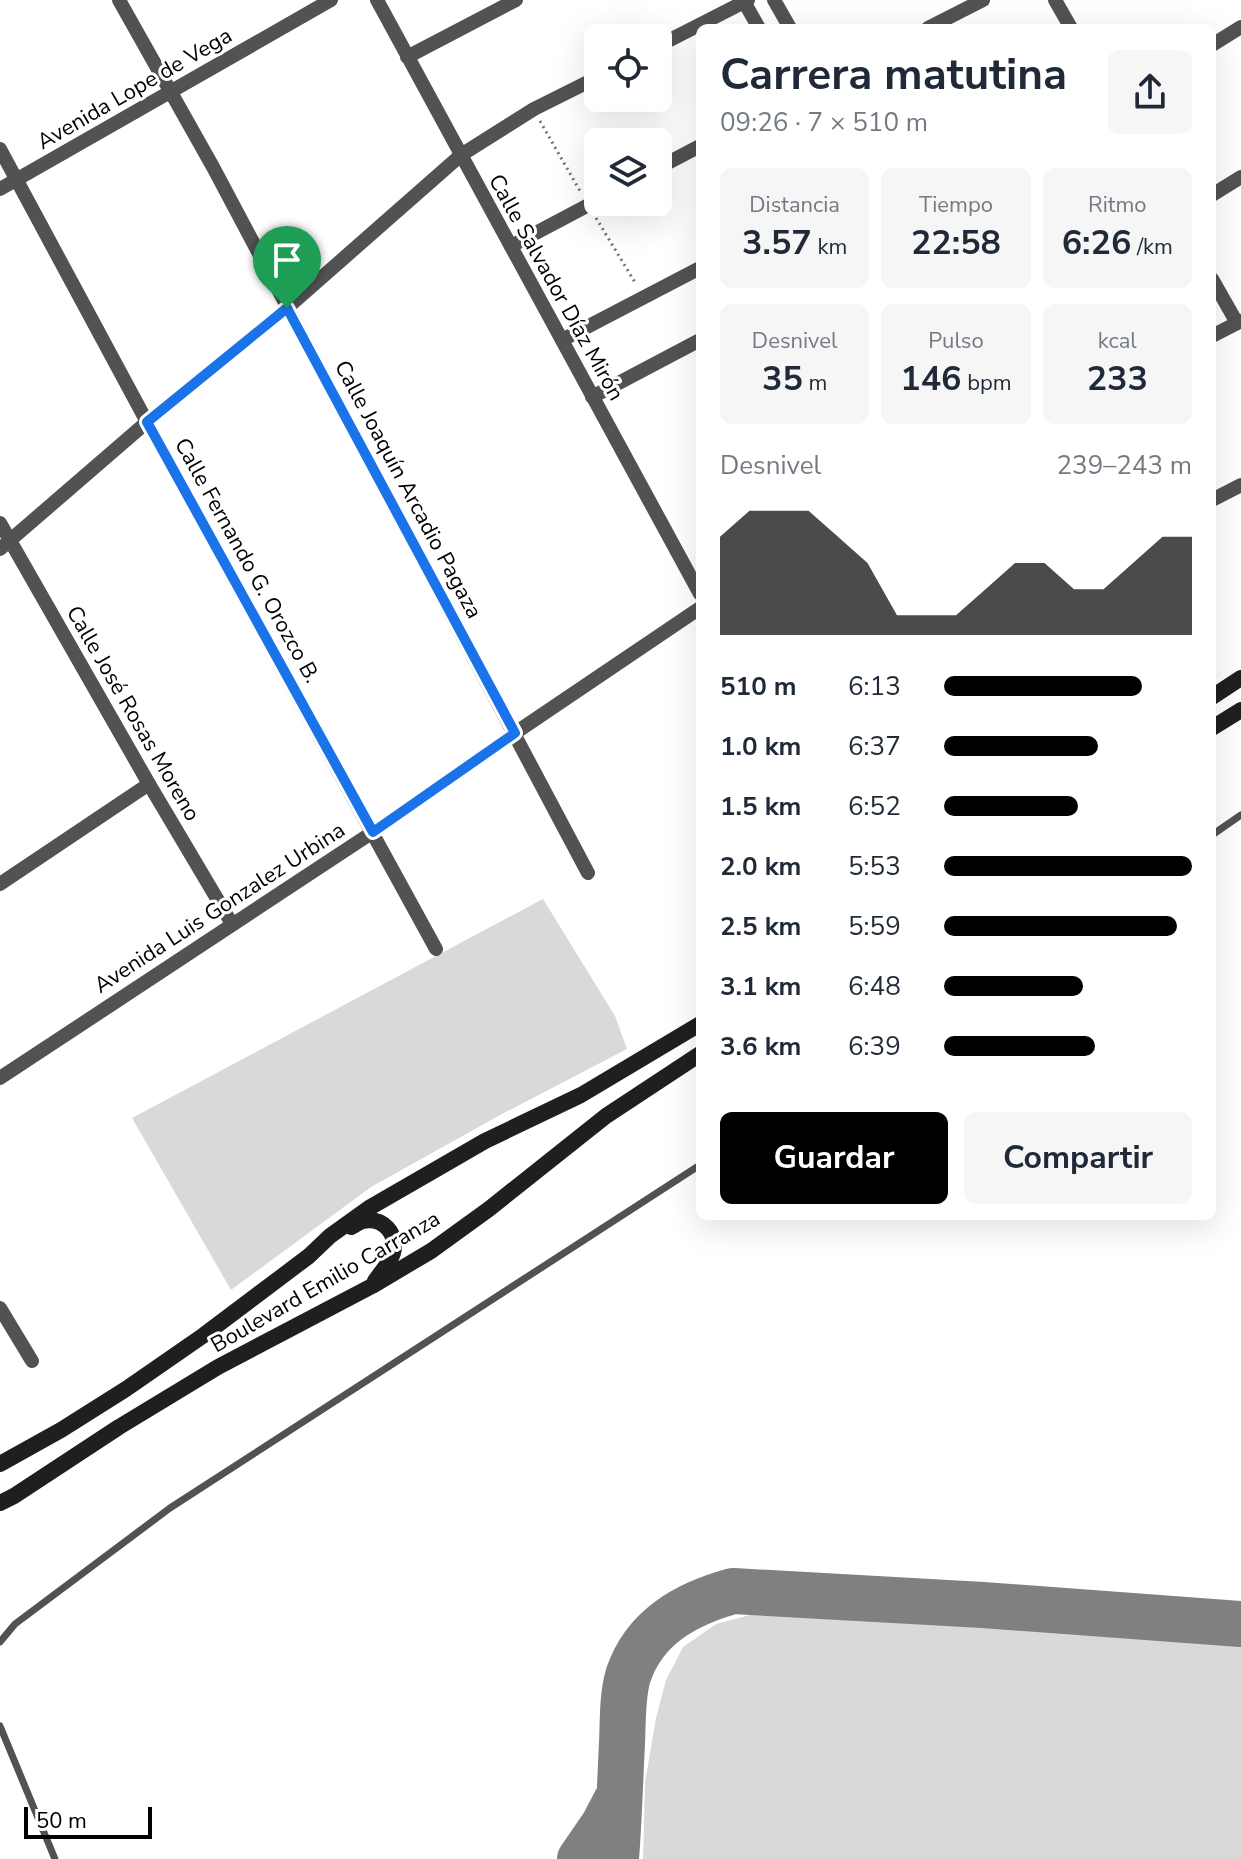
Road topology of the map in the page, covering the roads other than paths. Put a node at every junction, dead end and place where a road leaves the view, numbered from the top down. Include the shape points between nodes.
1 (119, 0) edge
2 (331, 0) edge
3 (377, 0) edge
4 (516, 0) edge
5 (774, 0) edge
6 (983, 0) edge
7 (1055, 0) edge
8 (745, 1) edge
9 (701, 24) edge
10 (757, 24) edge
11 (788, 24) edge
12 (936, 24) edge
13 (1069, 24) edge
14 (696, 26) edge
15 (1241, 27) edge
16 (672, 39) edge
17 (1216, 43) edge
18 (407, 57) junction
19 (584, 84) edge
20 (171, 92) junction
21 (696, 148) edge
22 (0, 149) edge
23 (461, 155) junction
24 (672, 161) edge
25 (1241, 177) edge
26 (17, 180) junction
27 (0, 189) edge
28 (1216, 193) edge
29 (584, 207) edge
30 (511, 246) junction
31 (696, 270) edge
32 (1216, 285) edge
33 (287, 308) junction
34 (1239, 322) edge
35 (1216, 334) edge
36 (562, 340) junction
37 (696, 342) edge
38 (592, 397) junction
39 (147, 422) junction
40 (1241, 485) edge
41 (1216, 498) edge
42 (0, 523) edge
43 (5, 545) edge
44 (696, 587) edge
45 (696, 611) edge
46 (1241, 678) edge
47 (1216, 694) edge
48 (1241, 710) edge
49 (1216, 726) edge
50 (515, 733) junction
51 (149, 784) junction
52 (1241, 815) edge
53 (373, 832) junction
54 (1216, 832) edge
55 (588, 873) dead end
56 (0, 884) edge
57 (232, 924) junction
58 (436, 949) dead end
59 (696, 1026) edge
60 (696, 1057) edge
61 (0, 1078) edge
62 (696, 1168) edge
63 (330, 1236) junction
64 (372, 1286) junction
65 (0, 1308) edge
66 (32, 1361) dead end
67 (0, 1464) edge
68 (5, 1503) edge
69 (0, 1642) edge
70 (0, 1726) edge
71 (53, 1855) edge

1 - 20 street, Calle Joaquín Arcadio Pagaza
2 - 20 street, Avenida Lope de Vega
3 - 18 street, Calle Salvador Díaz Mirón
4 - 18 street
5 - 11 street
6 - 12 street
7 - 13 street
8 - 9 street
8 - 10 street
14 - 16 street
15 - 17 street
18 - 23 street, Calle Salvador Díaz Mirón
19 - 23 street
20 - 26 street, Avenida Lope de Vega
20 - 33 street, Calle Joaquín Arcadio Pagaza
21 - 24 street
22 - 26 street, Calle Fernando G. Orozco B.
23 - 30 street, Calle Salvador Díaz Mirón
23 - 33 street
25 - 28 street
26 - 27 street, Avenida Lope de Vega
26 - 39 street, Calle Fernando G. Orozco B.
29 - 30 street
30 - 36 street, Calle Salvador Díaz Mirón
31 - 36 street
32 - 34 street
33 - 39 street
33 - 50 street, Calle Joaquín Arcadio Pagaza
34 - 35 street
36 - 38 street, Calle Salvador Díaz Mirón
37 - 38 street
38 - 44 street, Calle Salvador Díaz Mirón
39 - 43 street
39 - 53 street, Calle Fernando G. Orozco B.
40 - 41 street
42 - 43 street, Calle José Rosas Moreno
43 - 51 street, Calle José Rosas Moreno
45 - 50 street, Avenida Luis Gonzalez Urbina
46 - 47 street
48 - 49 street
50 - 53 street, Avenida Luis Gonzalez Urbina
50 - 55 street, Calle Joaquín Arcadio Pagaza
51 - 56 street
51 - 57 street, Calle José Rosas Moreno
52 - 54 lane
53 - 57 street, Avenida Luis Gonzalez Urbina
53 - 58 street, Calle Fernando G. Orozco B.
57 - 61 street, Avenida Luis Gonzalez Urbina
59 - 63 street, Boulevard Emilio Carranza via 581,1095 402,1188
60 - 64 street, Boulevard Emilio Carranza via 606,1116 431,1251
62 - 69 lane via 170,1508 15,1624
63 - 64 street via 365,1221 387,1225 393,1235 392,1256
63 - 67 street, Boulevard Emilio Carranza via 139,1380
64 - 68 street, Boulevard Emilio Carranza via 218,1367
65 - 66 street
70 - 71 lane

